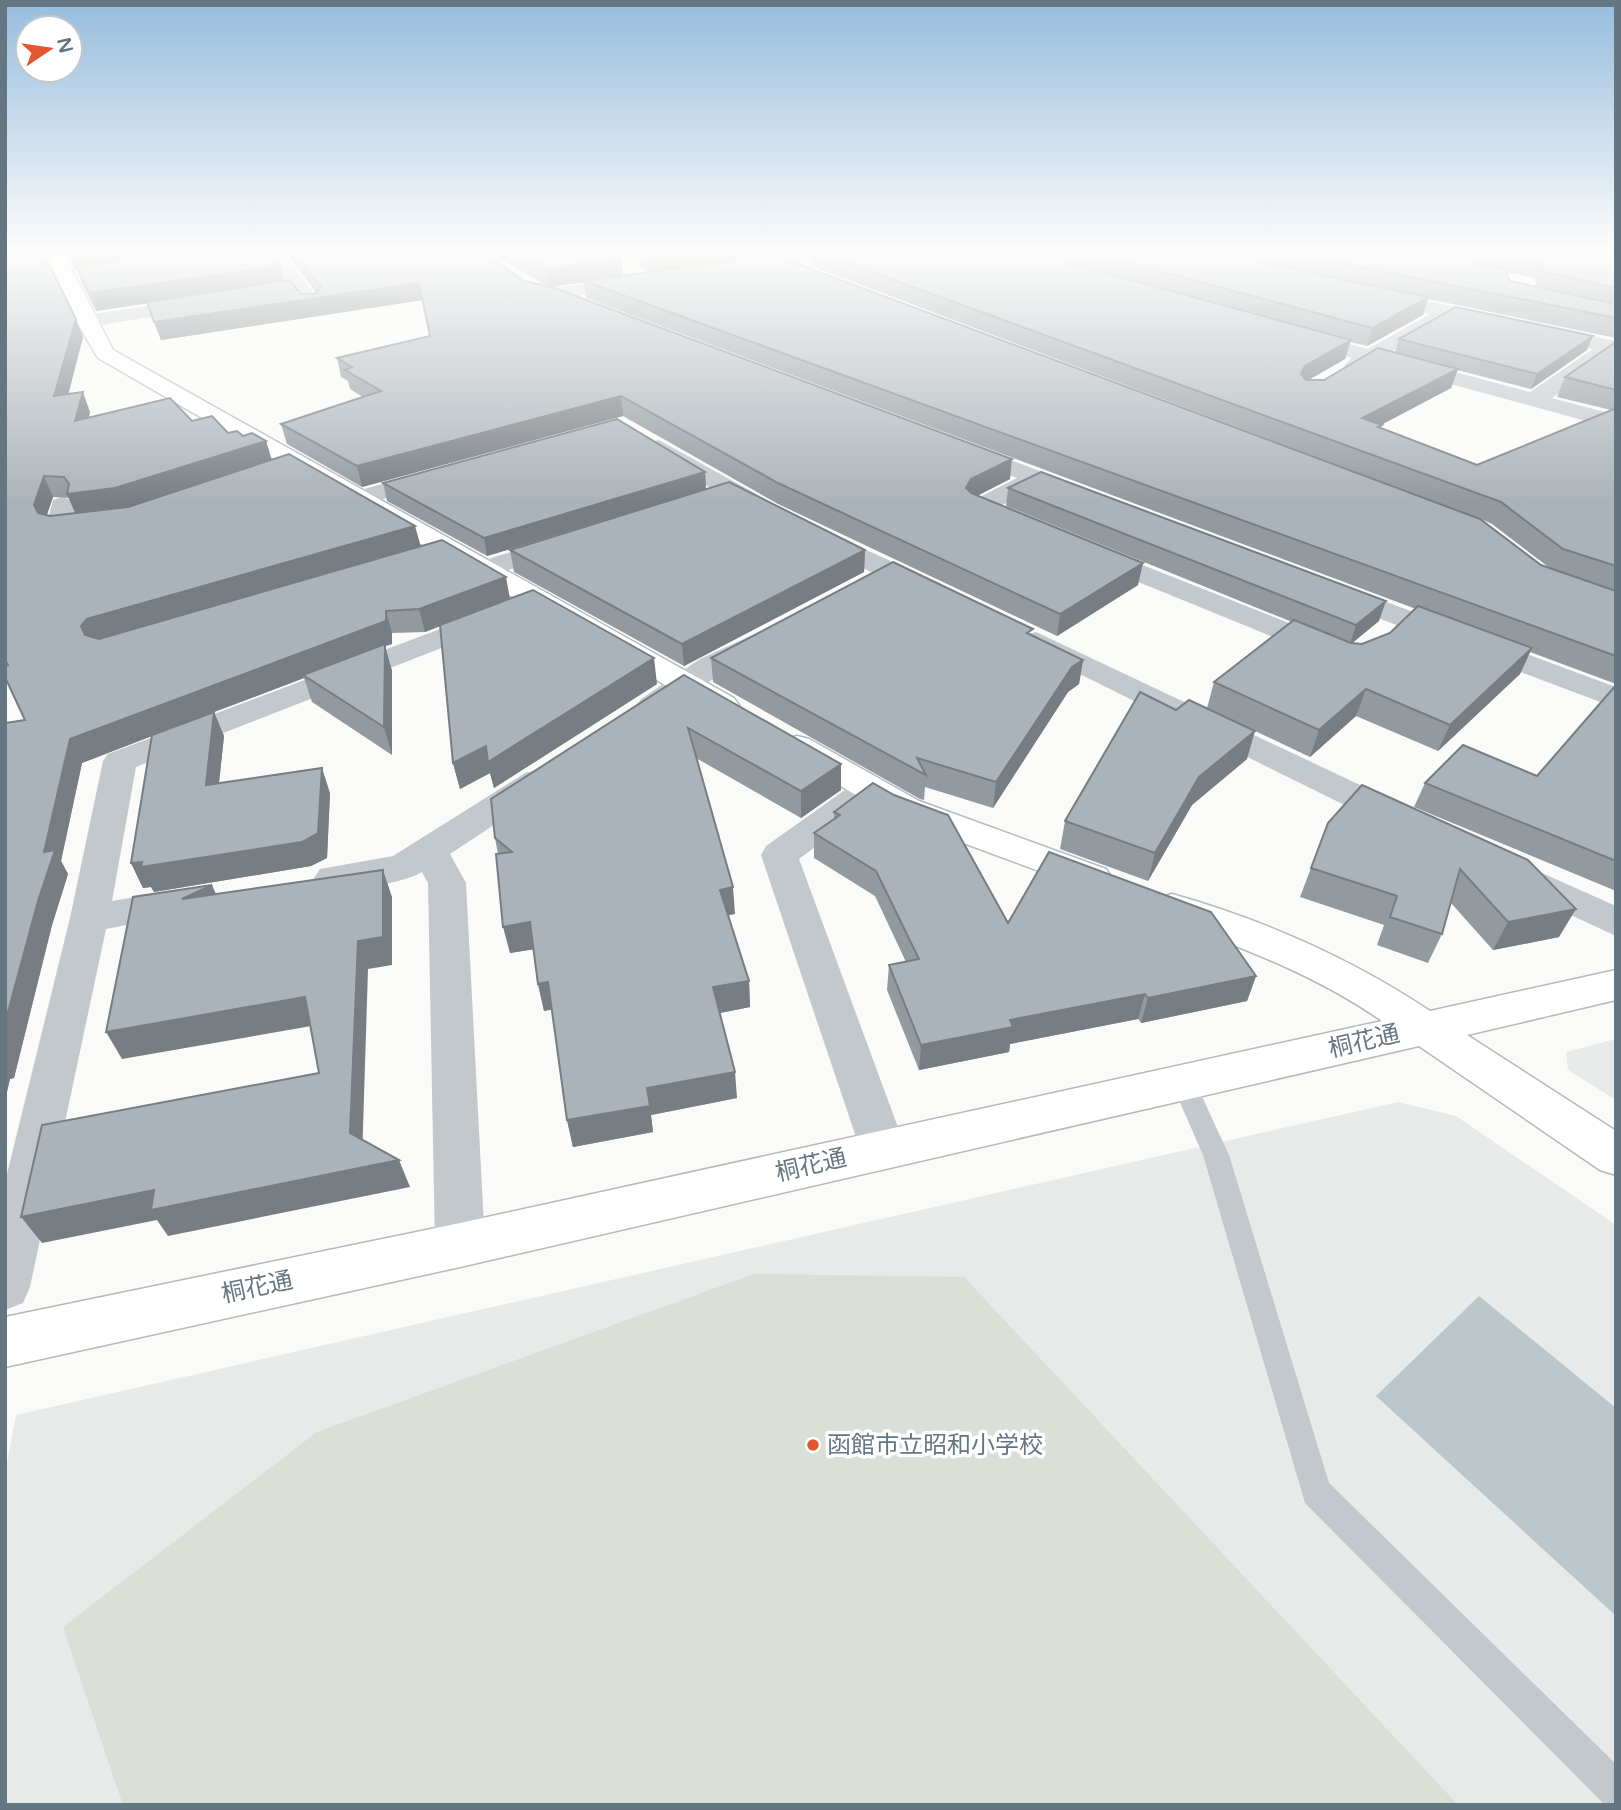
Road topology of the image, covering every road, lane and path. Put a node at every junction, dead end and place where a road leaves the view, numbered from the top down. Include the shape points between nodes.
1 (94, 334) edge
2 (1288, 334) edge
3 (1412, 334) edge
4 (1555, 334) edge
5 (1369, 357) junction
6 (1580, 370) junction
7 (1604, 375) edge
8 (1333, 378) edge
9 (1534, 400) junction
10 (1616, 422) edge
11 (633, 432) edge
12 (934, 439) edge
13 (463, 469) edge
14 (1037, 478) junction
15 (358, 498) junction
16 (1101, 502) edge
17 (62, 506) dead end
18 (127, 520) edge
19 (1044, 533) edge
20 (588, 537) edge
21 (1070, 544) edge
22 (448, 550) junction
23 (409, 562) edge
24 (482, 570) junction
25 (894, 571) junction
26 (1316, 584) edge
27 (857, 590) edge
28 (539, 601) junction
29 (956, 602) edge
30 (1006, 626) edge
31 (784, 628) edge
32 (1354, 660) edge
33 (685, 684) junction
34 (1616, 698) edge
35 (627, 722) edge
36 (569, 760) edge
37 (871, 788) junction
38 (1429, 832) edge
39 (430, 850) junction
40 (1491, 862) edge
41 (294, 885) edge
42 (212, 898) edge
43 (89, 918) junction
44 (1616, 922) edge
45 (1616, 985) edge
46 (1424, 1028) junction
47 (1183, 1082) junction
48 (883, 1149) junction
49 (1616, 1156) edge
50 (460, 1245) junction
51 (5, 1287) edge
52 (5, 1342) edge
53 (1616, 1790) edge

1 - 15 street via 105,354 285,468
2 - 5 street
3 - 5 street
4 - 6 street via 1610,346
5 - 8 street
5 - 9 street
6 - 7 street
6 - 9 street
9 - 10 street
11 - 25 street via 721,496 768,512
12 - 14 street
13 - 15 street
14 - 16 street
14 - 19 street via 979,507
15 - 22 street
17 - 18 street via 59,527
20 - 24 street
21 - 32 street
22 - 23 street
22 - 24 street
24 - 28 street
25 - 27 street
25 - 29 street
26 - 34 street via 1394,626
28 - 33 street
28 - 43 street via 120,761
30 - 38 street
31 - 33 street
33 - 35 street
33 - 37 street
36 - 39 street
37 - 46 street via 906,809 1294,952 1360,985
37 - 48 street via 779,855
39 - 41 street via 403,867
39 - 50 street via 447,883
40 - 44 street
42 - 43 street
43 - 51 street
45 - 46 street, 桐花通
46 - 47 street, 桐花通
46 - 49 street
47 - 48 street, 桐花通
47 - 53 lane via 1216,1155 1316,1492
48 - 50 street, 桐花通
50 - 52 street, 桐花通

